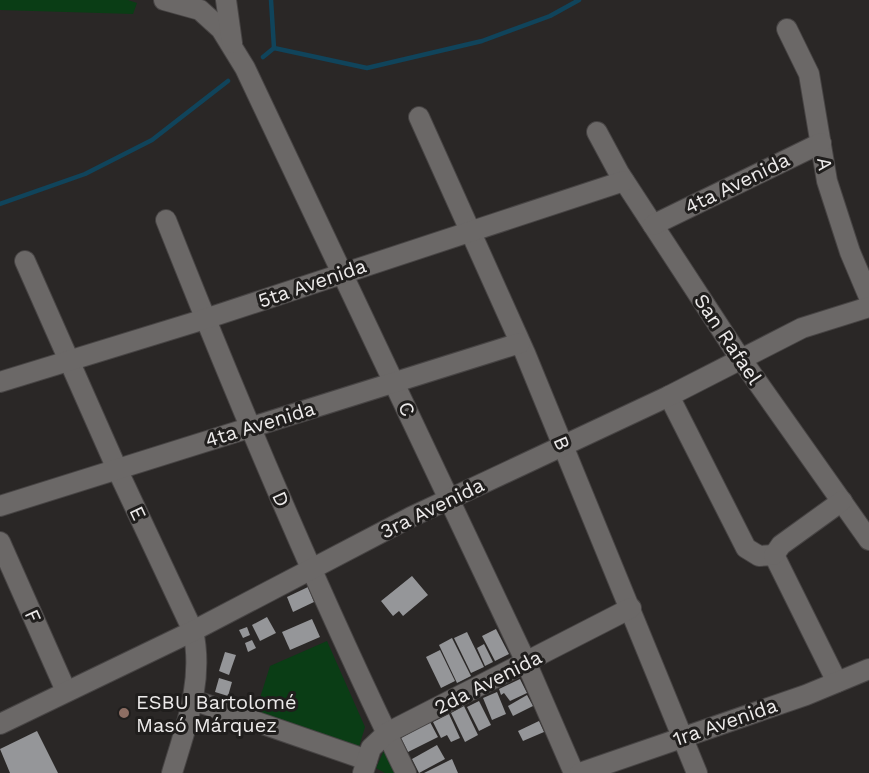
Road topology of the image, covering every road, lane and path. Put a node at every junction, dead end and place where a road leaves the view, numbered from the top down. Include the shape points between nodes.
1 (164, 0) edge
2 (226, 0) edge
3 (787, 29) dead end
4 (233, 48) junction
5 (419, 117) dead end
6 (597, 132) dead end
7 (821, 142) junction
8 (624, 181) junction
9 (166, 220) dead end
10 (653, 225) junction
11 (470, 231) junction
12 (26, 261) dead end
13 (344, 273) junction
14 (869, 297) edge
15 (869, 307) edge
16 (205, 319) junction
17 (520, 343) junction
18 (740, 358) junction
19 (69, 362) junction
20 (0, 382) edge
21 (395, 383) junction
22 (669, 396) junction
23 (249, 426) junction
24 (563, 444) junction
25 (117, 469) junction
26 (448, 500) junction
27 (842, 501) junction
28 (0, 506) edge
29 (869, 540) edge
30 (0, 542) edge
31 (774, 555) junction
32 (312, 570) junction
33 (631, 608) junction
34 (193, 631) junction
35 (526, 662) junction
36 (869, 669) edge
37 (837, 682) junction
38 (66, 691) junction
39 (193, 700) junction
40 (0, 724) edge
41 (387, 733) junction
42 (683, 737) junction
43 (366, 769) edge
44 (172, 773) edge
45 (406, 773) edge
46 (574, 773) edge
47 (580, 773) edge
48 (697, 773) edge

1 - 4 street, C via 200,10 221,29
2 - 4 street
3 - 7 street, A via 809,74
4 - 13 street, C
5 - 11 street, B
6 - 8 street, San Rafael
7 - 10 street, 4ta Avenida
7 - 14 street, A via 827,181
8 - 10 street, San Rafael
8 - 11 street, 5ta Avenida
9 - 16 street, D
10 - 18 street, San Rafael
11 - 13 street, 5ta Avenida
11 - 17 street, B
12 - 19 street, E
13 - 16 street, 5ta Avenida
13 - 21 street, C
15 - 18 street, 3ra Avenida via 802,328
16 - 19 street, 5ta Avenida
16 - 23 street, D
17 - 21 street, 4ta Avenida
17 - 24 street, B
18 - 22 street, 3ra Avenida
18 - 27 street, San Rafael
19 - 20 street, 5ta Avenida
19 - 25 street, E
21 - 23 street, 4ta Avenida
21 - 26 street, C
22 - 24 street, 3ra Avenida
22 - 31 street via 746,548 759,556
23 - 25 street, 4ta Avenida
23 - 32 street, D
24 - 26 street, 3ra Avenida
24 - 33 street, B
25 - 28 street, 4ta Avenida
25 - 34 street, E
26 - 32 street, 3ra Avenida
26 - 35 street, C
27 - 29 street, San Rafael
27 - 31 street via 781,545
30 - 38 street, F
31 - 37 street
32 - 34 street, 3ra Avenida
32 - 41 street, D
33 - 35 street, 2da Avenida
33 - 42 street, B
34 - 38 street, 3ra Avenida
34 - 39 street, E via 198,652
35 - 41 street, 2da Avenida
35 - 46 street, C
36 - 37 street, 1ra Avenida
37 - 42 street, 1ra Avenida
38 - 40 street, 3ra Avenida
39 - 43 street
39 - 44 street, E
41 - 43 street, 2da Avenida via 371,748
41 - 45 street, D
42 - 47 street, 1ra Avenida
42 - 48 street, B

